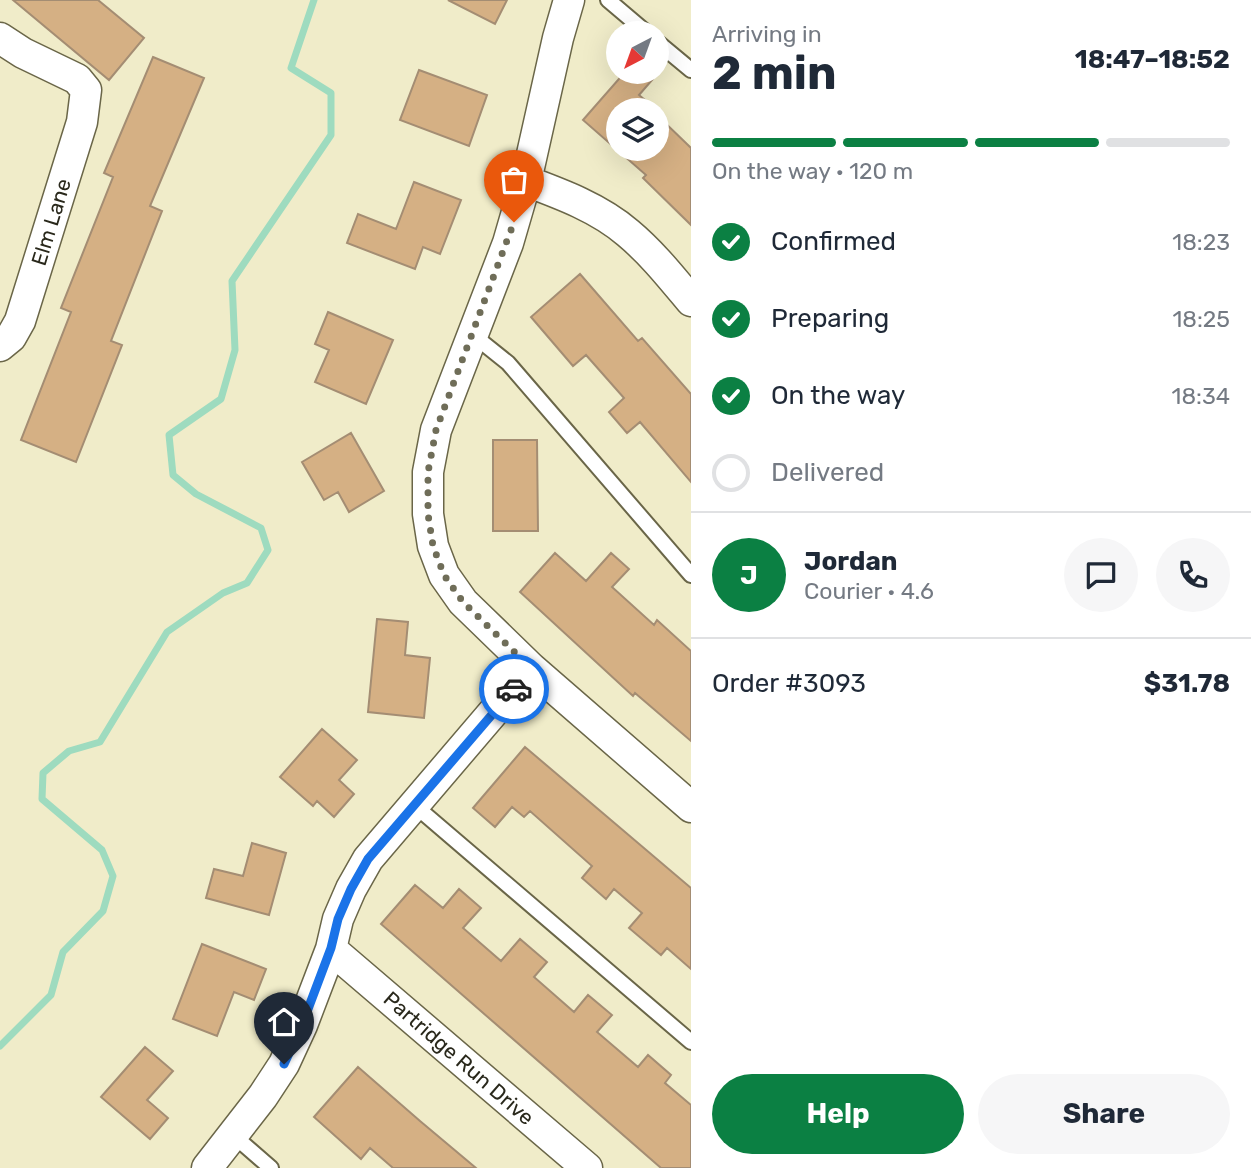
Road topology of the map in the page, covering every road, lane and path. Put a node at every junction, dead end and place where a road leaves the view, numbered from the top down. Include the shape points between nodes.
1 (569, 0) edge
2 (608, 0) edge
3 (633, 21) edge
4 (0, 38) edge
5 (669, 52) edge
6 (691, 70) edge
7 (526, 181) junction
8 (691, 301) edge
9 (473, 335) junction
10 (0, 346) edge
11 (691, 575) edge
12 (531, 668) junction
13 (413, 804) junction
14 (691, 807) edge
15 (331, 948) junction
16 (691, 1042) edge
17 (233, 1135) junction
18 (207, 1168) edge
19 (271, 1168) edge
20 (587, 1168) edge

1 - 7 street
2 - 3 lane
4 - 10 street, Elm Lane via 77,79 86,90 82,122 20,321
5 - 6 lane
7 - 8 street via 594,210 626,231
7 - 9 street
9 - 11 lane via 508,363
9 - 12 street via 436,430 428,472 433,546 444,575 463,602
12 - 13 street
12 - 14 street
13 - 15 street via 363,869 338,919
13 - 16 lane
15 - 17 street via 284,1064
15 - 20 street, Partridge Run Drive
17 - 18 street
17 - 19 lane

